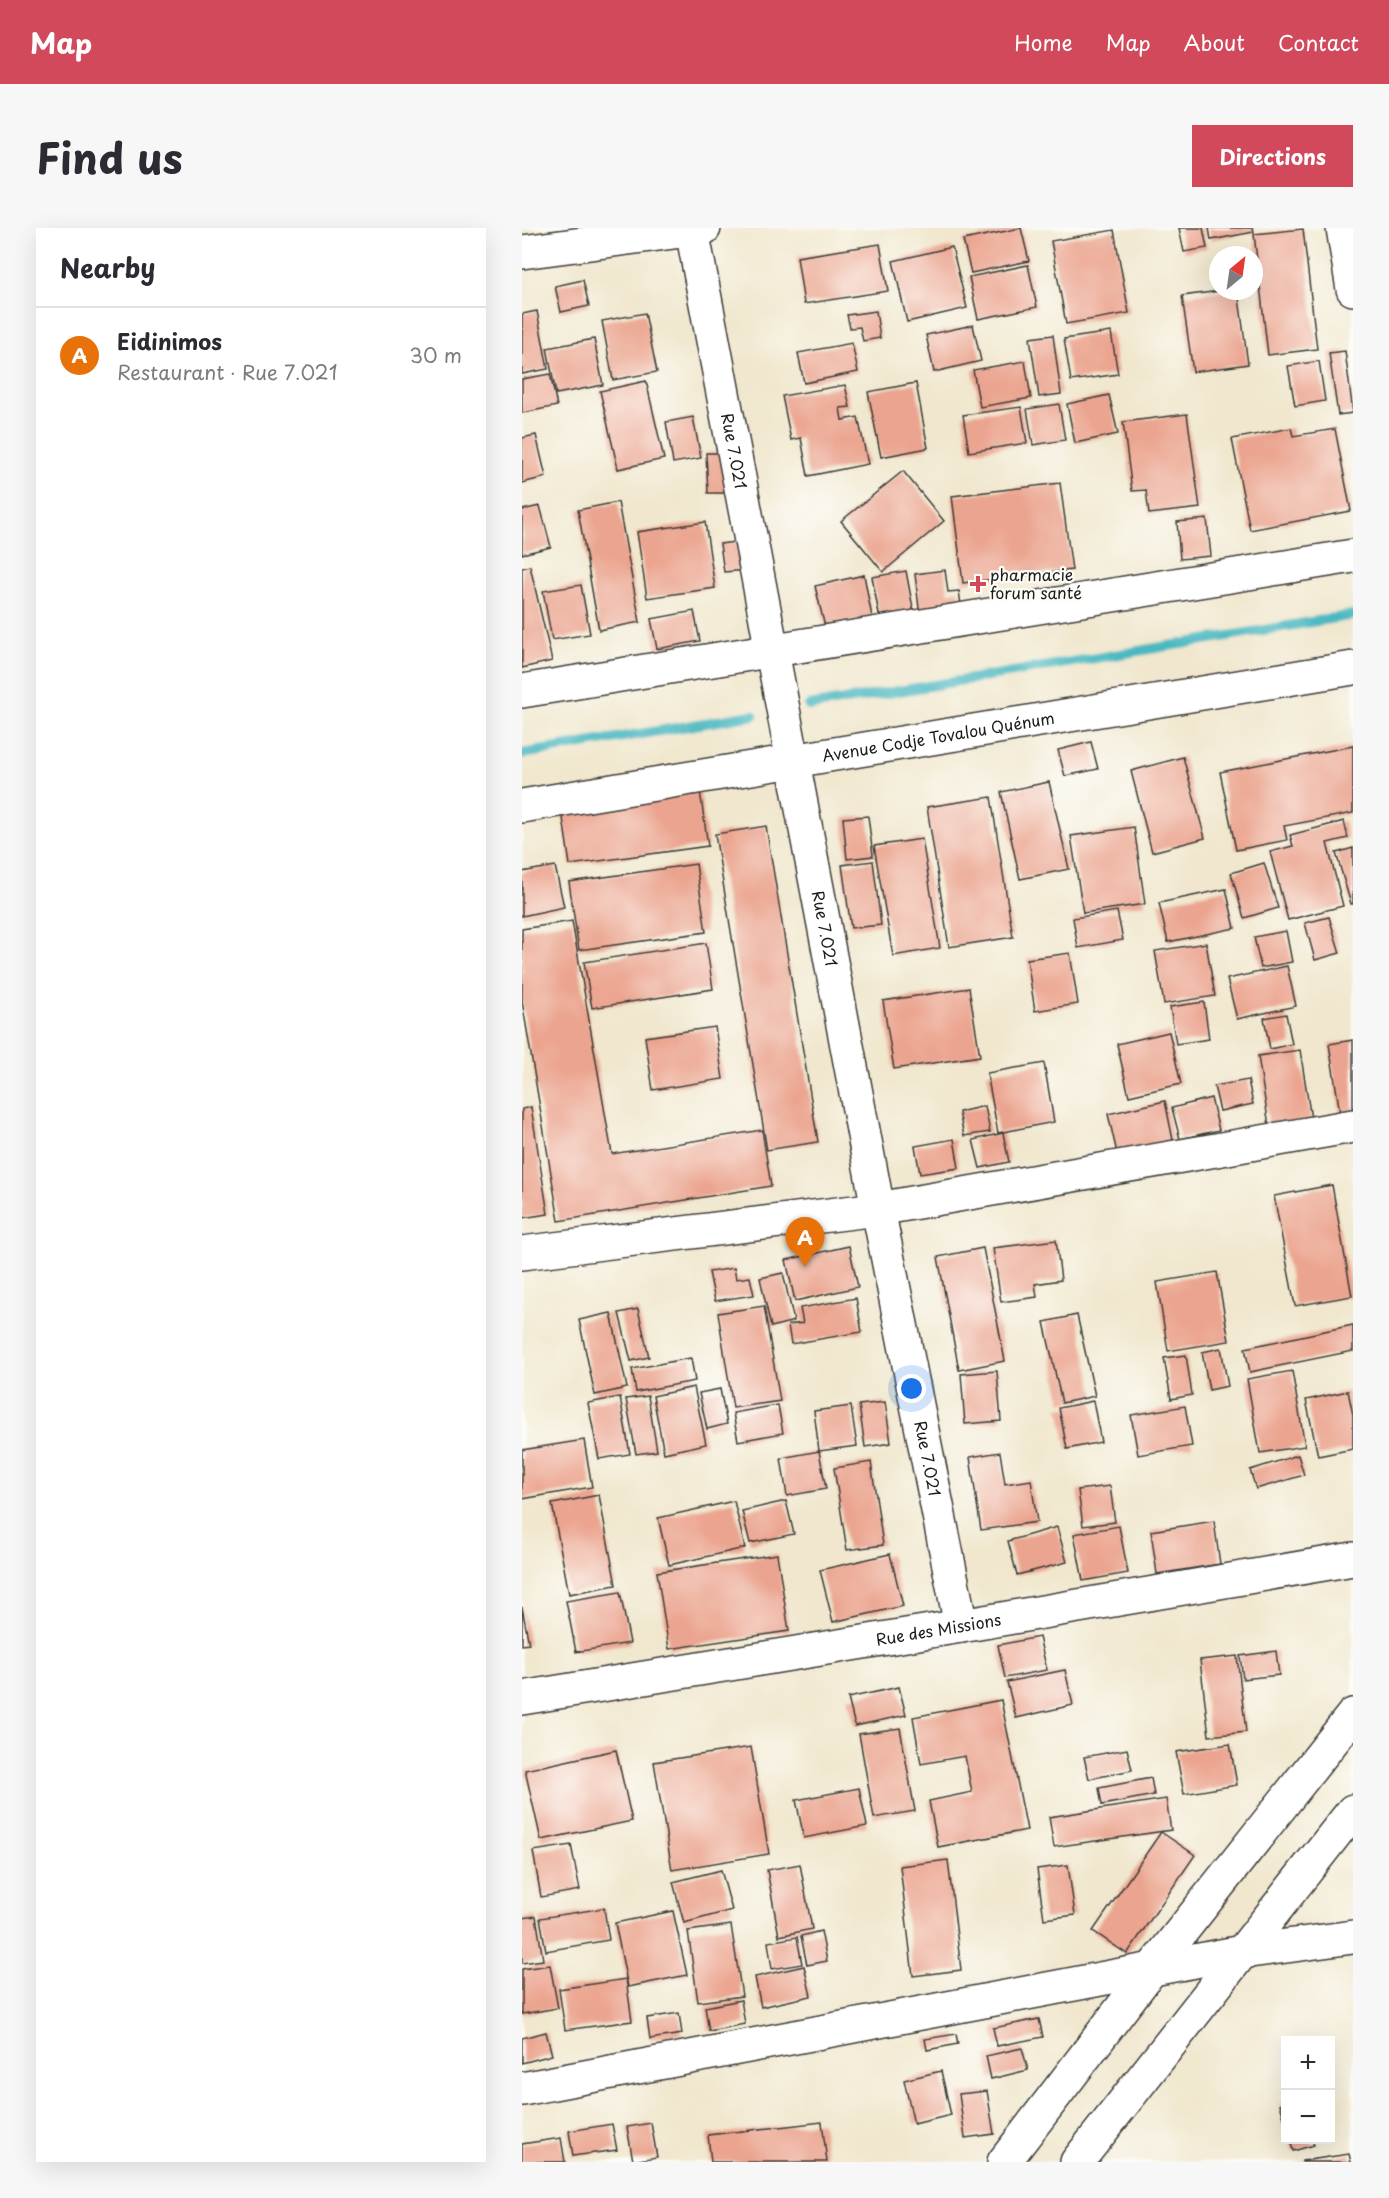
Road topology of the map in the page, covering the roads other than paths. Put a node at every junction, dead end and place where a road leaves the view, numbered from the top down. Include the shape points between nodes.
1 (1343, 228) edge
2 (698, 229) edge
3 (522, 252) edge
4 (1353, 289) edge
5 (1353, 556) edge
6 (772, 650) junction
7 (1353, 668) edge
8 (522, 691) edge
9 (794, 761) junction
10 (522, 806) edge
11 (1353, 1126) edge
12 (878, 1209) junction
13 (522, 1253) edge
14 (1353, 1559) edge
15 (961, 1626) junction
16 (522, 1698) edge
17 (1353, 1715) edge
18 (1353, 1811) edge
19 (1353, 1936) edge
20 (1242, 1952) junction
21 (1151, 1970) junction
22 (522, 2089) edge
23 (1004, 2162) edge
24 (1077, 2162) edge

1 - 4 street
2 - 3 street
2 - 6 street, Rue 7.021
5 - 6 street
6 - 8 street
6 - 9 street, Rue 7.021
7 - 9 street, Avenue Codje Tovalou Quénum
9 - 10 street, Avenue Codje Tovalou Quénum
9 - 12 street, Rue 7.021
11 - 12 street
12 - 13 street
12 - 15 street, Rue 7.021
14 - 15 street, Rue des Missions
15 - 16 street, Rue des Missions
17 - 21 street
18 - 20 street
19 - 20 street
20 - 21 street
20 - 24 street
21 - 22 street
21 - 23 street

